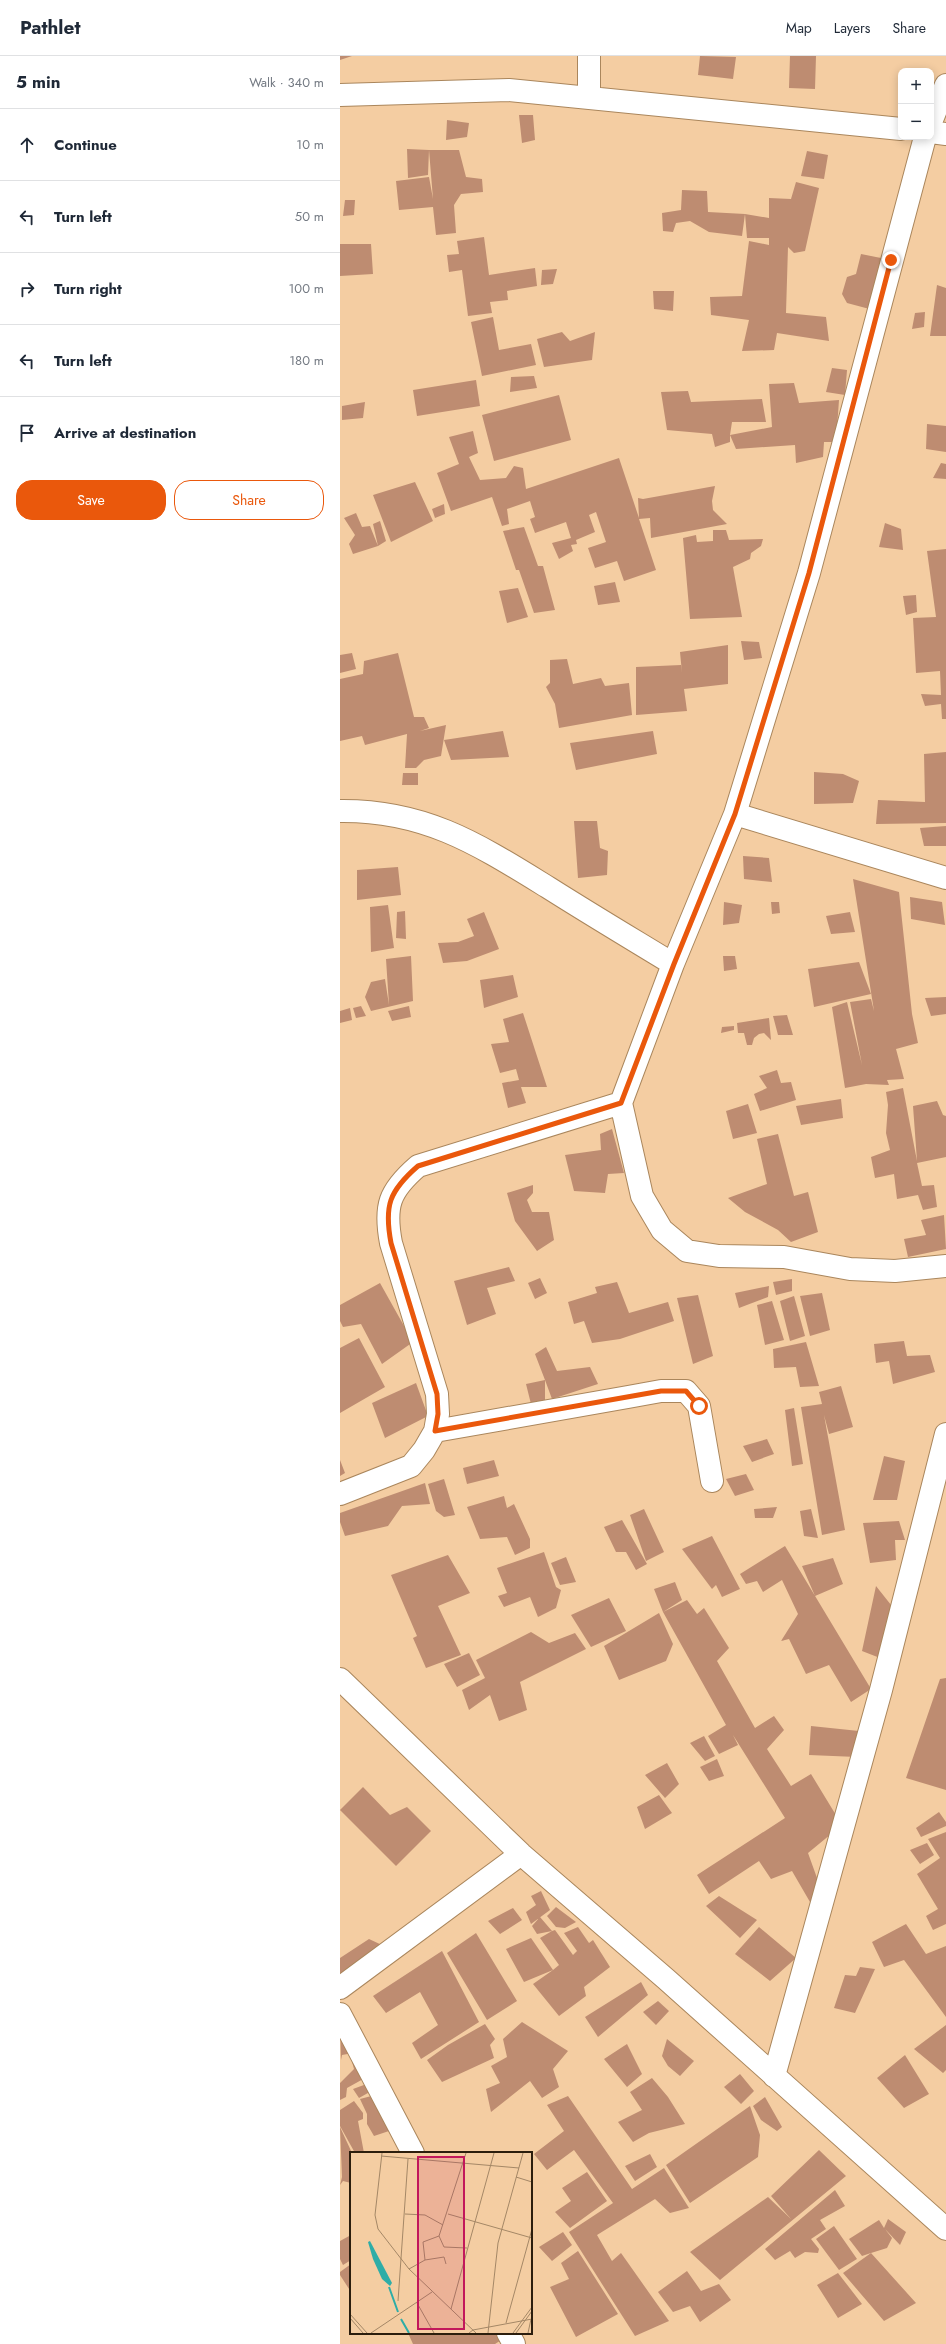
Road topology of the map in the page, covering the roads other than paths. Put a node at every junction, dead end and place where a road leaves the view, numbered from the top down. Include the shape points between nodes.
1 (589, 56) edge
2 (946, 85) edge
3 (340, 95) edge
4 (589, 98) junction
5 (934, 115) edge
6 (898, 129) edge
7 (934, 132) edge
8 (946, 134) edge
9 (925, 140) edge
10 (340, 811) edge
11 (735, 814) junction
12 (946, 878) edge
13 (674, 964) junction
14 (621, 1103) junction
15 (946, 1266) edge
16 (435, 1431) junction
17 (946, 1434) edge
18 (712, 1481) dead end
19 (340, 1494) edge
20 (340, 1680) edge
21 (521, 1854) junction
22 (340, 1988) edge
23 (340, 2014) edge
24 (774, 2076) junction
25 (412, 2152) edge
26 (946, 2229) edge
27 (509, 2334) edge
28 (514, 2344) edge

1 - 4 street
2 - 5 street
3 - 4 street via 509,90
4 - 6 street
7 - 8 street
9 - 11 street via 809,573
10 - 13 street via 370,811 426,822 481,846
11 - 12 street
11 - 13 street
13 - 14 street
14 - 15 street via 642,1196 662,1230 687,1251 719,1256 784,1257 850,1268 895,1271
14 - 16 street via 418,1166 401,1180 390,1200 387,1222 391,1243 437,1394 438,1414
16 - 18 street via 661,1391 686,1391 699,1406
16 - 19 street via 411,1466
17 - 24 street via 881,1690
20 - 21 street
21 - 22 street
21 - 24 street
23 - 25 street
24 - 26 street
27 - 28 street

